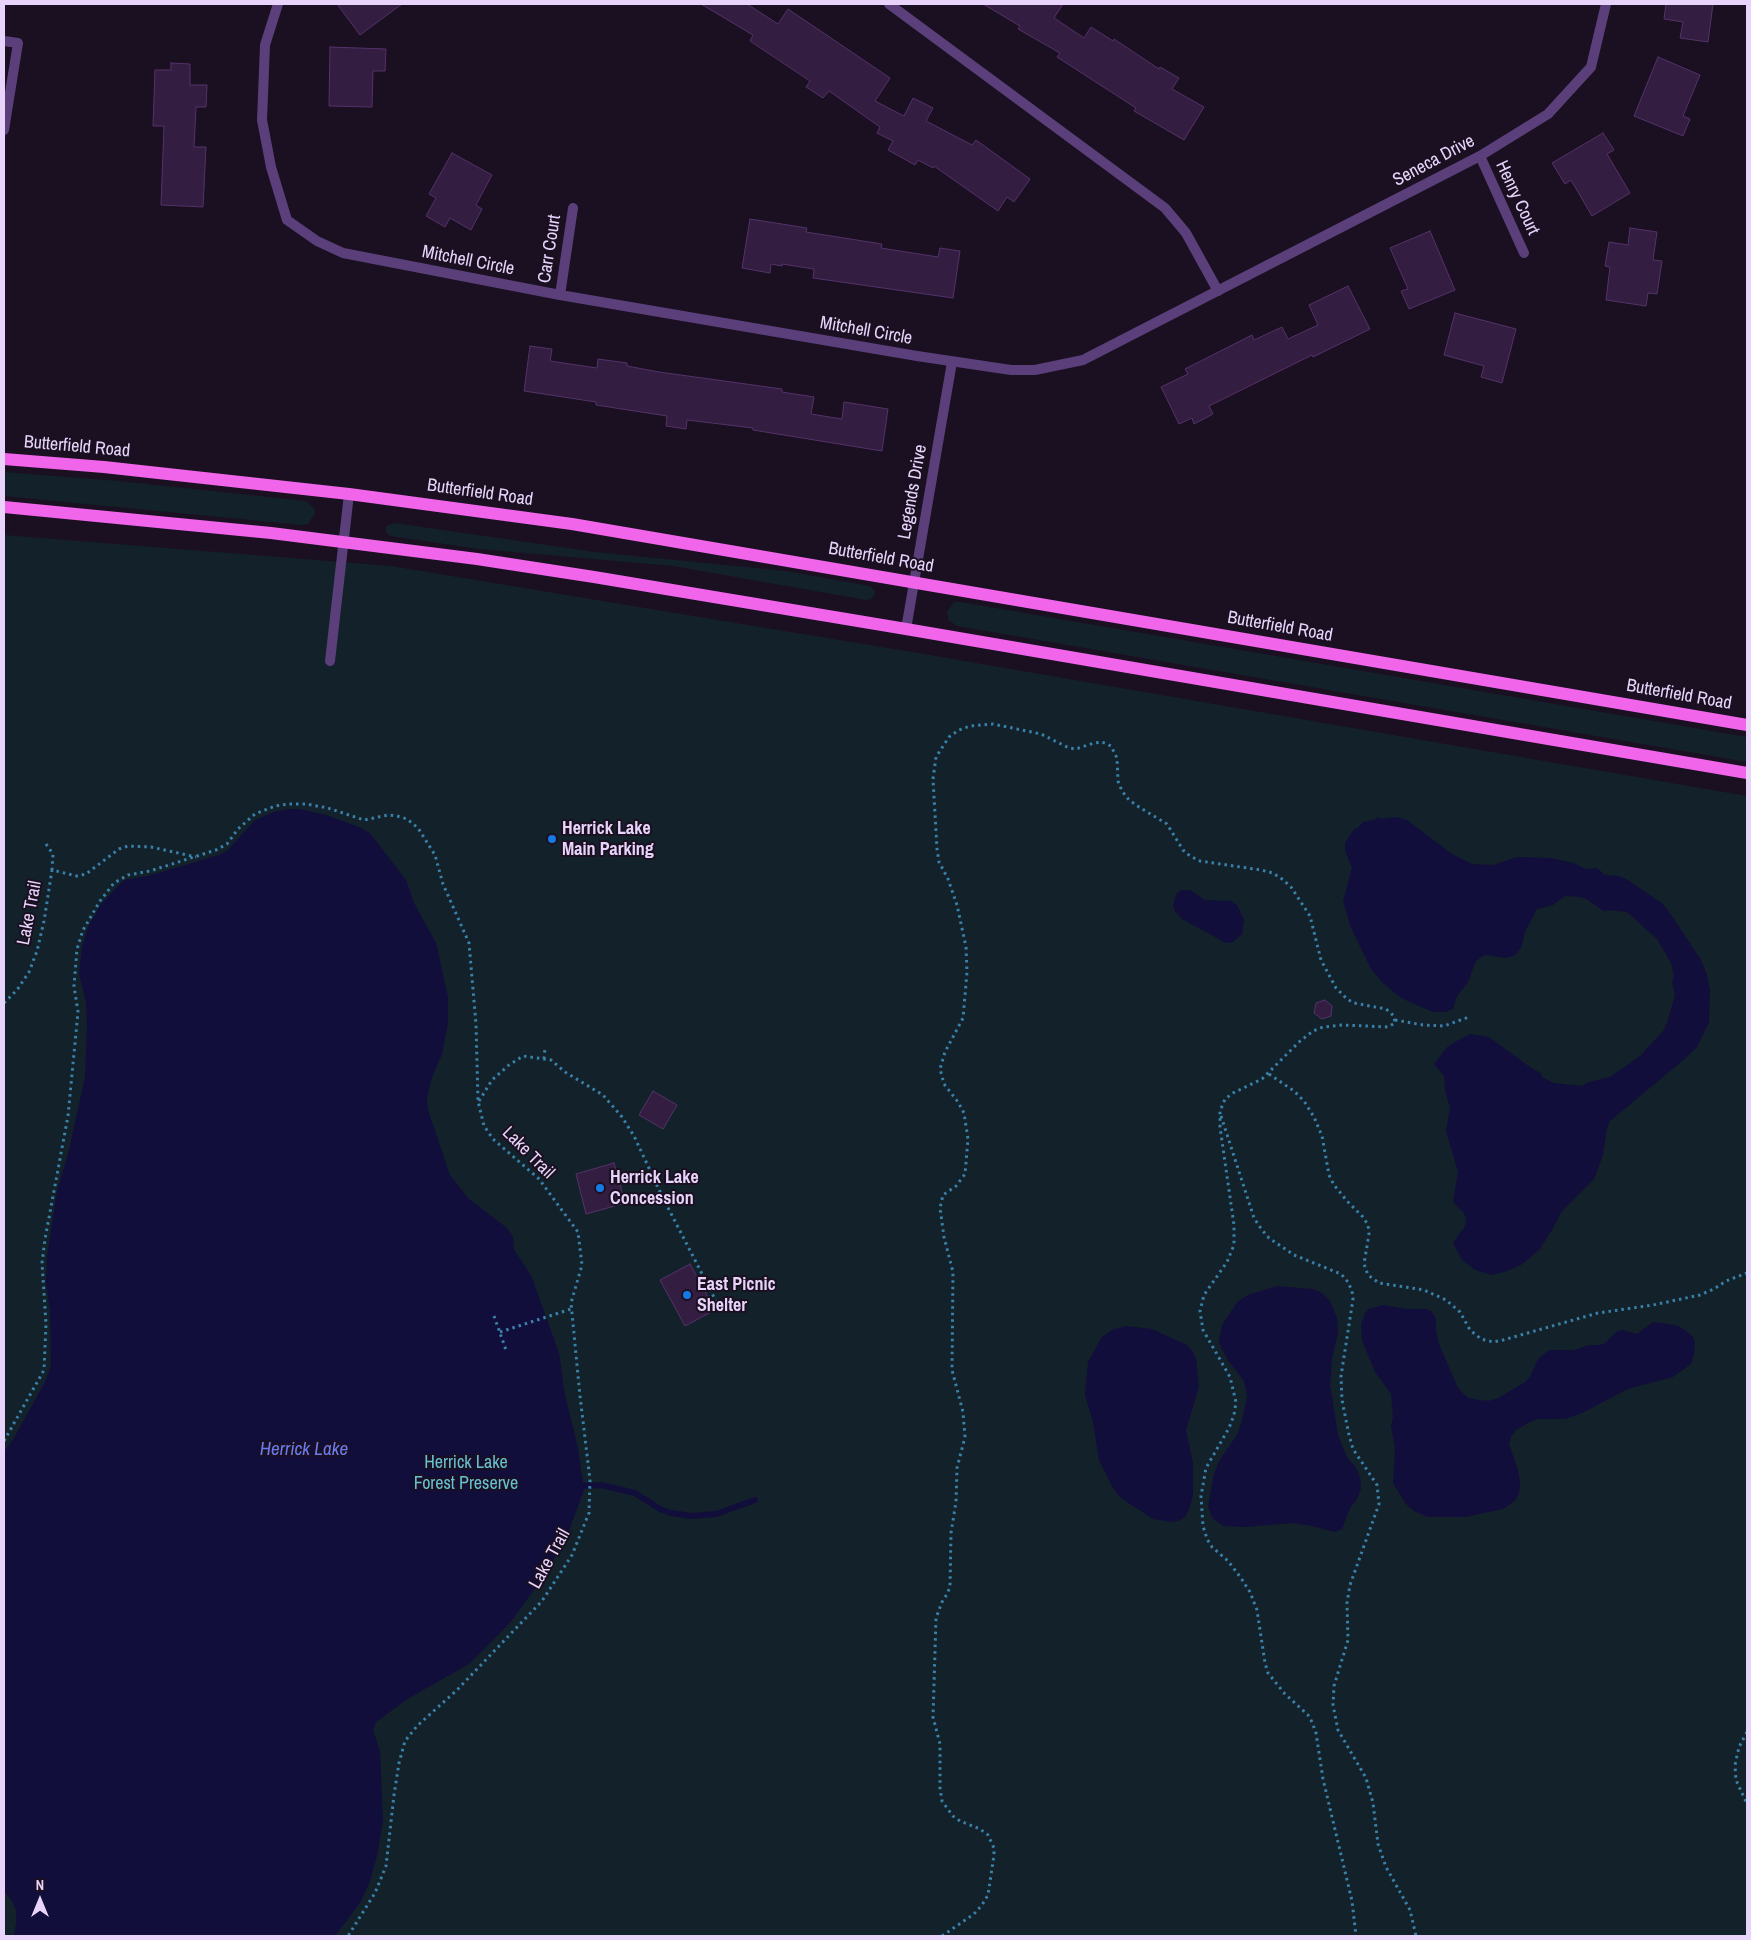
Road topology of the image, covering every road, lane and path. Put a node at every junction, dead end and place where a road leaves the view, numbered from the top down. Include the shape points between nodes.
1 (278, 4) edge
2 (889, 4) edge
3 (1606, 4) edge
4 (4, 41) edge
5 (4, 130) edge
6 (1480, 156) junction
7 (573, 208) dead end
8 (1524, 253) dead end
9 (1218, 291) junction
10 (560, 294) junction
11 (952, 362) junction
12 (4, 459) edge
13 (348, 494) junction
14 (4, 507) edge
15 (342, 542) junction
16 (914, 581) junction
17 (906, 629) junction
18 (330, 661) dead end
19 (1747, 725) edge
20 (1747, 774) edge
21 (46, 844) dead end
22 (196, 857) junction
23 (52, 870) junction
24 (4, 1003) edge
25 (1469, 1017) dead end
26 (1395, 1020) junction
27 (545, 1048) dead end
28 (544, 1059) junction
29 (1269, 1074) junction
30 (478, 1102) junction
31 (1220, 1111) junction
32 (1747, 1273) edge
33 (717, 1303) dead end
34 (571, 1309) junction
35 (494, 1316) dead end
36 (500, 1332) junction
37 (506, 1350) dead end
38 (4, 1441) edge
39 (1747, 1732) edge
40 (1747, 1804) edge
41 (348, 1936) edge
42 (942, 1936) edge
43 (1356, 1936) edge
44 (1416, 1936) edge

1 - 10 street, Mitchell Circle via 265,45 262,120 287,220 317,241 343,253
2 - 9 street via 1164,208 1186,233
3 - 6 street, Seneca Drive via 1591,67 1548,114
4 - 5 street via 18,43
6 - 8 street, Henry Court
6 - 9 street, Seneca Drive
7 - 10 street, Carr Court
9 - 11 street, Mitchell Circle via 1083,360 1035,370
10 - 11 street, Mitchell Circle
11 - 16 street, Legends Drive
12 - 13 main road, Butterfield Road via 112,467
13 - 15 street
13 - 16 main road, Butterfield Road via 572,524
14 - 15 main road
15 - 17 main road via 594,577
15 - 18 street
16 - 17 street, Legends Drive
16 - 19 main road, Butterfield Road
17 - 20 main road
21 - 23 path via 53,854
22 - 23 path, Lake Trail via 151,847 128,846 86,874 77,876
22 - 30 path, Lake Trail via 227,844 255,814 288,804 328,808 364,820 397,816 418,828 435,855 443,884 470,943
22 - 38 path via 128,875 114,883 83,930 76,958 74,986 78,1012 68,1116 44,1239 44,1370
23 - 24 path, Lake Trail via 37,951 29,972
25 - 26 path via 1444,1026
26 - 29 path via 1388,1027 1343,1025 1313,1031
26 - 42 path via 1391,1012 1354,1003 1336,988 1321,960 1310,916 1282,879 1273,873 1200,861 1190,856 1167,824 1129,800 1118,781 1116,758 1111,746 1102,742 1068,748 1041,734 993,724 959,730 940,748 933,779 937,850 957,905 966,947 967,972 963,1018 940,1069 944,1084 964,1113 968,1139 965,1174 943,1195 940,1208 953,1272 952,1370 963,1412 965,1437 957,1468 950,1587 936,1618 933,1717 940,1744 942,1801 953,1816 988,1835 994,1848 988,1895 982,1906
27 - 28 path
28 - 30 path via 523,1056 509,1065 492,1080
28 - 33 path via 551,1060 603,1094 622,1117
29 - 31 path via 1225,1098
29 - 32 path via 1304,1101 1322,1136 1334,1185 1368,1226 1364,1264 1368,1275 1379,1283 1424,1290 1446,1300 1481,1339 1494,1342 1598,1313 1700,1295
30 - 34 path, Lake Trail via 484,1126 493,1139 539,1179 578,1232 582,1265
31 - 43 path via 1234,1245 1227,1262 1204,1295 1200,1318 1203,1330 1230,1377 1236,1402 1229,1428 1206,1468 1201,1496 1203,1526 1212,1547 1228,1562 1250,1592 1268,1673 1312,1722 1352,1902
31 - 44 path via 1254,1218 1262,1230 1294,1255 1341,1274 1352,1291 1341,1376 1342,1400 1348,1435 1353,1449 1377,1485 1379,1504 1350,1585 1346,1603 1348,1640 1334,1686 1333,1705 1338,1730 1366,1778 1378,1844 1386,1867 1410,1910
34 - 36 path
34 - 41 path, Lake Trail via 590,1480 589,1513 572,1554 542,1601 457,1690 416,1726 405,1741 394,1795 386,1866 376,1893
35 - 36 path
36 - 37 path
39 - 40 path via 1735,1765 1736,1780

